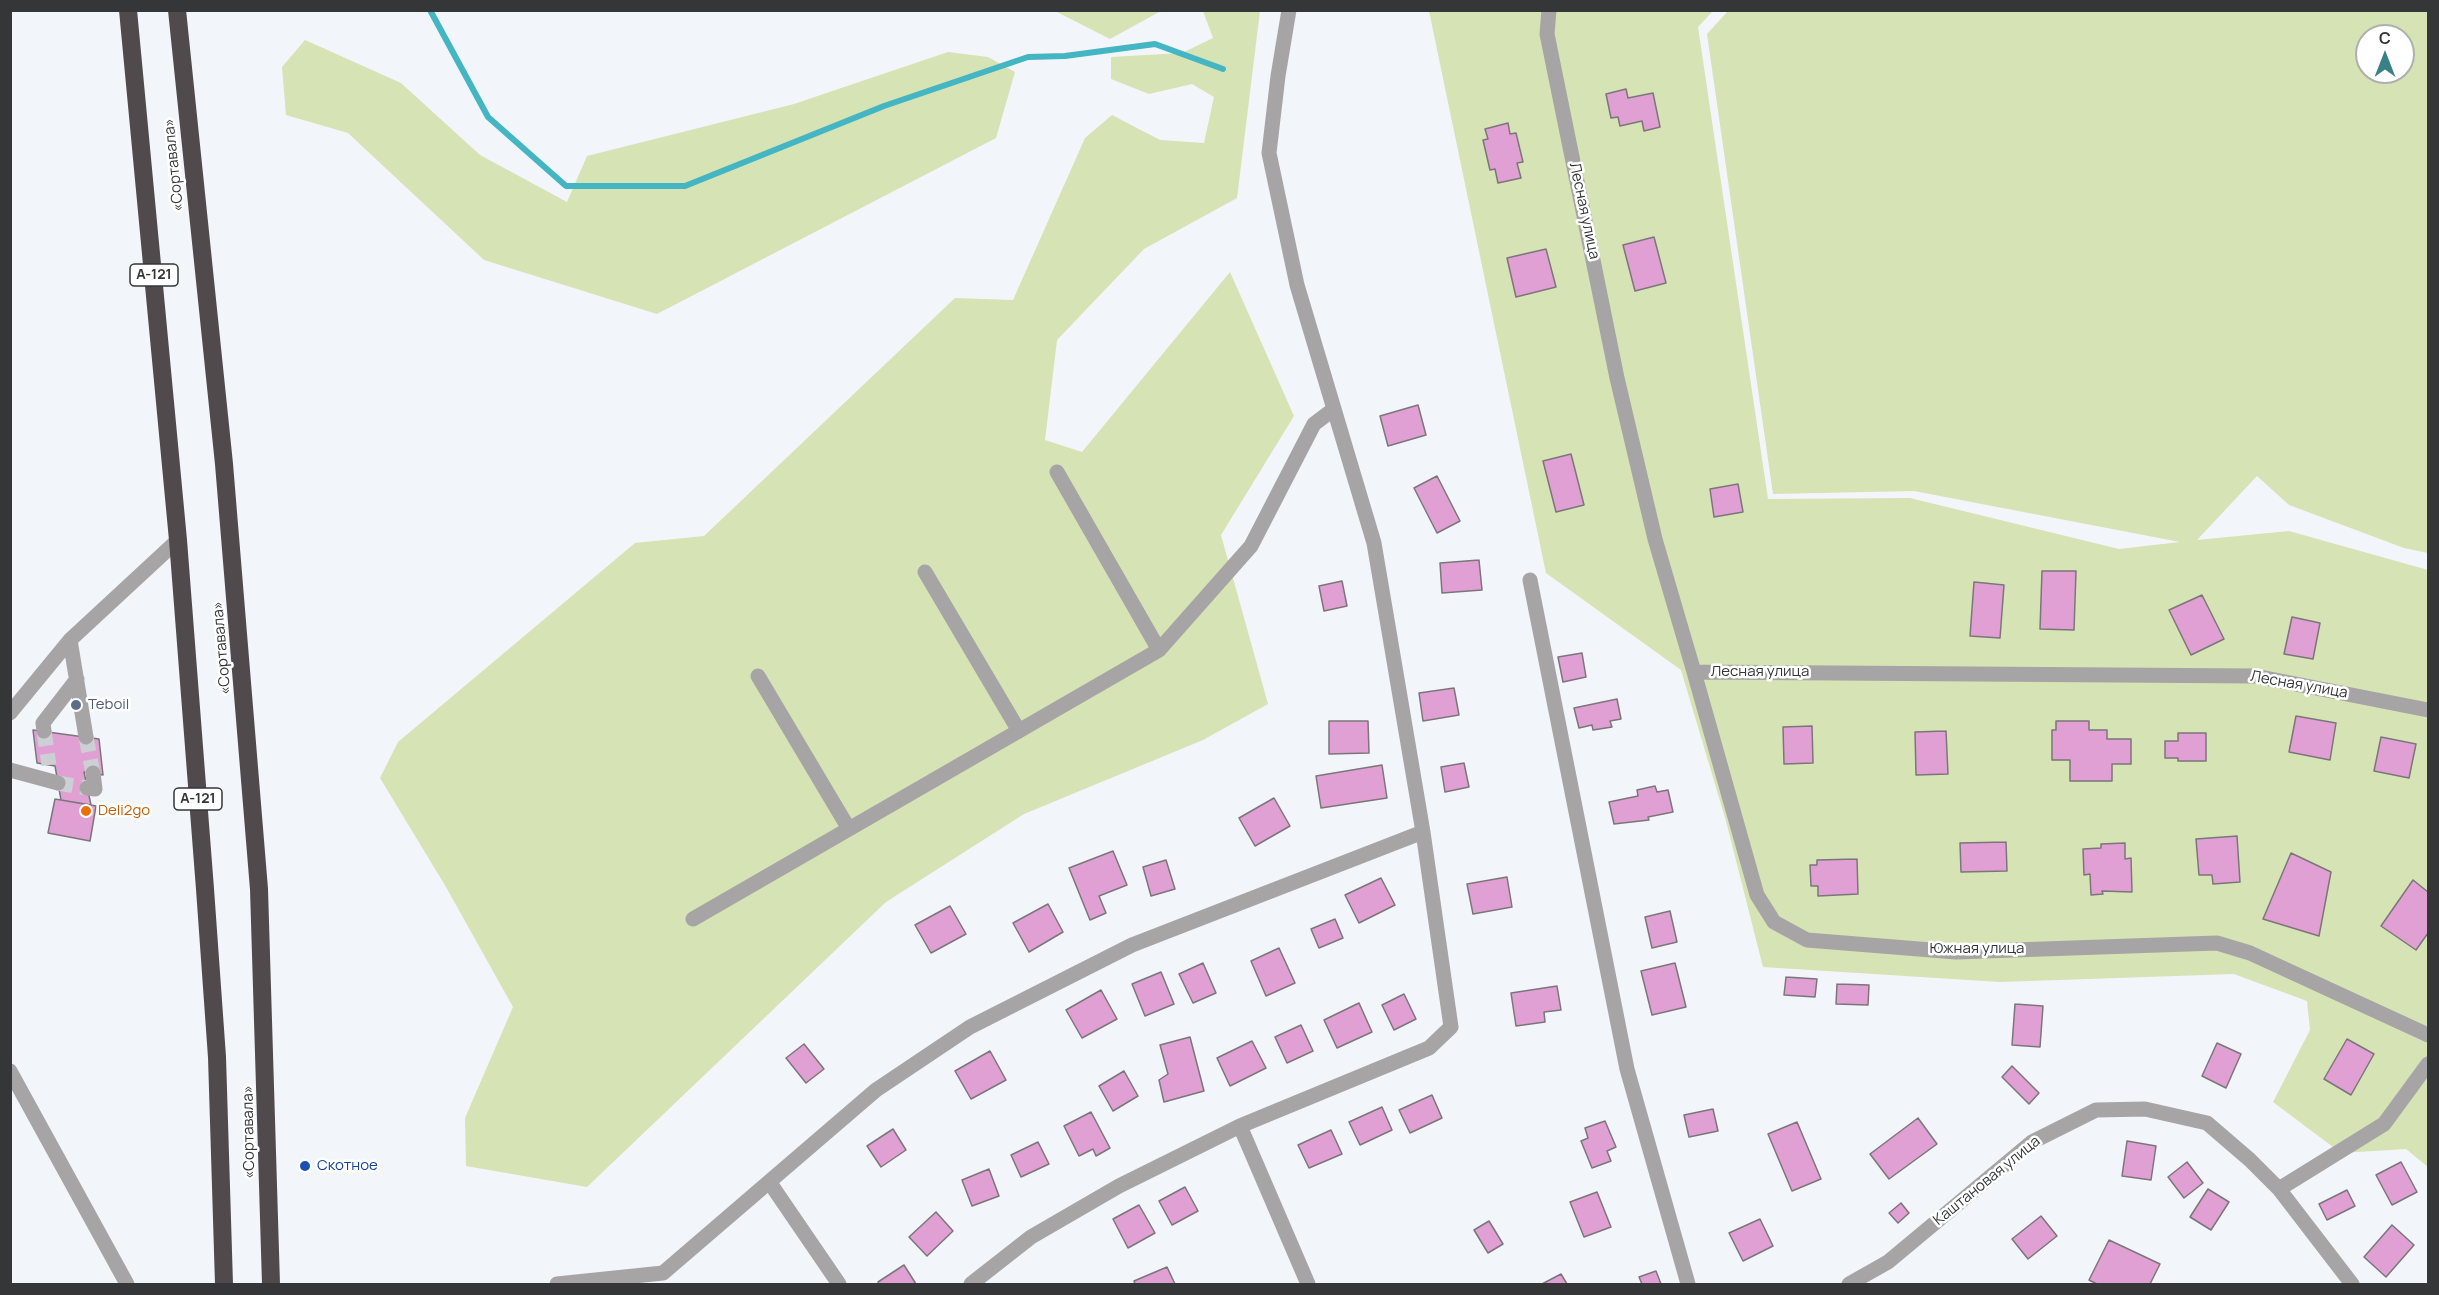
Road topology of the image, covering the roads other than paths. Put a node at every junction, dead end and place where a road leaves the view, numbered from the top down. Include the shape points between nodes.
1 (128, 10) edge
2 (177, 10) edge
3 (1289, 10) edge
4 (1548, 10) edge
5 (1334, 410) junction
6 (1057, 472) dead end
7 (178, 540) junction
8 (925, 572) dead end
9 (1530, 580) dead end
10 (70, 640) junction
11 (1159, 650) junction
12 (1695, 672) junction
13 (758, 676) dead end
14 (77, 679) junction
15 (2428, 710) edge
16 (10, 713) edge
17 (44, 731) tunnel mouth
18 (1019, 731) junction
19 (87, 737) tunnel mouth
20 (49, 765) tunnel mouth
21 (10, 770) edge
22 (849, 829) junction
23 (1423, 832) junction
24 (693, 919) dead end
25 (2428, 1035) edge
26 (2428, 1064) edge
27 (10, 1071) edge
28 (1239, 1126) junction
29 (770, 1184) junction
30 (2279, 1189) junction
31 (127, 1284) edge
32 (224, 1284) edge
33 (271, 1284) edge
34 (557, 1284) edge
35 (839, 1284) edge
36 (972, 1284) edge
37 (1308, 1284) edge
38 (1688, 1284) edge
39 (1849, 1284) edge
40 (2352, 1284) edge

1 - 7 highway, «Сортавала» / А-121
2 - 33 highway, «Сортавала» via 224,464 259,889
3 - 5 street via 1269,153 1297,285
4 - 12 street, Лесная улица via 1547,34 1617,378 1654,538
5 - 11 street via 1314,424 1251,546
5 - 23 street via 1374,543
6 - 11 street
7 - 10 street
7 - 32 highway, «Сортавала» / А-121 via 218,1057
8 - 18 street
9 - 38 street via 1627,1070
10 - 14 street
10 - 16 street
11 - 18 street
12 - 15 street, Лесная улица via 2255,676
12 - 25 street, Южная улица via 1757,895 1774,922 1807,940 1956,952 2217,943 2250,953
13 - 22 street
14 - 17 street via 43,723
14 - 19 street
18 - 22 street
20 - 21 street via 55,782
22 - 24 street
23 - 28 street via 1451,1027 1429,1048
23 - 29 street via 1132,945 970,1027 876,1090
26 - 30 street via 2384,1124
27 - 31 street
28 - 36 street via 1119,1186 1031,1237
28 - 37 street
29 - 34 street via 663,1273
29 - 35 street
30 - 39 street, Каштановая улица via 2207,1123 2145,1109 2096,1110 2032,1142 1888,1262
30 - 40 street, Каштановая улица

